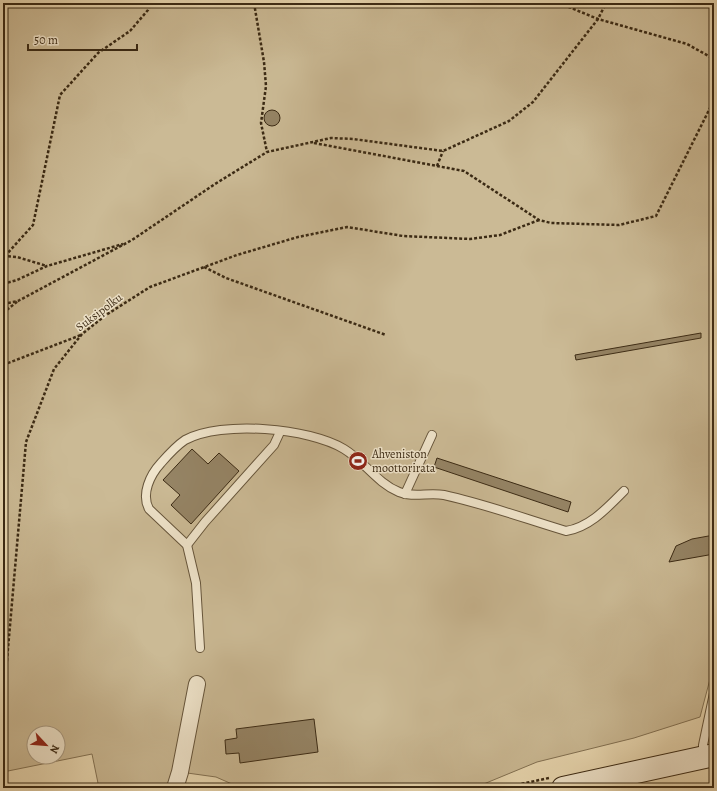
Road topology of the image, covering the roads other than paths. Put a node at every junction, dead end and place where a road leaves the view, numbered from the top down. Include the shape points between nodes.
1 (280, 432) junction
2 (432, 435) dead end
3 (624, 491) dead end
4 (406, 494) junction
5 (187, 545) junction
6 (200, 648) dead end
7 (197, 684) dead end
8 (714, 693) edge
9 (709, 756) edge
10 (175, 788) edge
11 (563, 788) edge

1 - 4 lane via 329,441 362,462 384,483
1 - 5 lane via 274,445
1 - 5 lane via 236,429 209,431 185,440 171,451 150,480 145,502
2 - 4 lane
3 - 4 lane via 589,522 577,529 566,531 442,495
5 - 6 lane via 196,583
7 - 10 street
8 - 9 lane via 703,745
9 - 11 street

